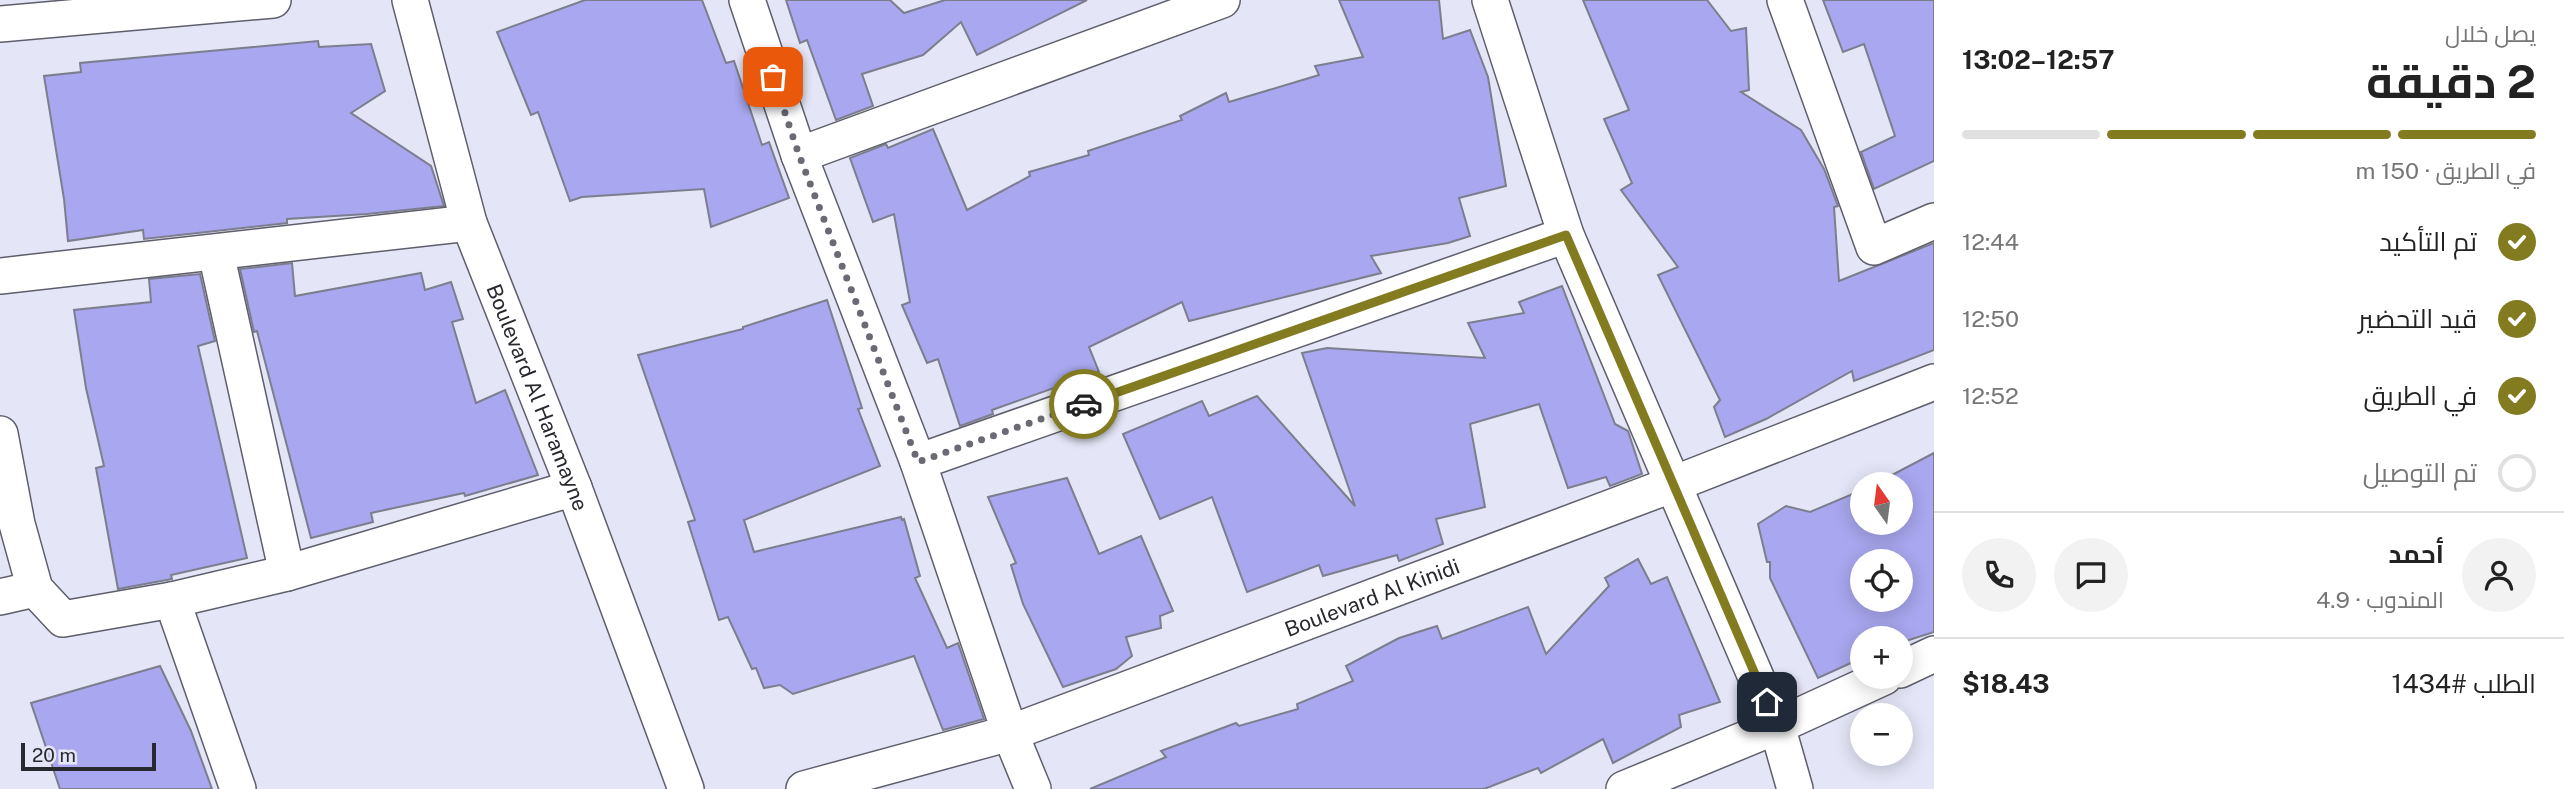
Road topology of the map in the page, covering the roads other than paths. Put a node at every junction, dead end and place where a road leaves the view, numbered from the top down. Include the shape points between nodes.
1 (273, 0) edge
2 (410, 0) edge
3 (747, 0) edge
4 (1222, 0) edge
5 (1490, 0) edge
6 (1785, 0) edge
7 (0, 24) edge
8 (799, 155) junction
9 (1934, 221) edge
10 (469, 223) junction
11 (1566, 235) junction
12 (216, 253) junction
13 (0, 276) edge
14 (1934, 382) edge
15 (0, 434) edge
16 (918, 462) junction
17 (1671, 485) junction
18 (574, 488) junction
19 (287, 573) junction
20 (35, 589) junction
21 (0, 597) edge
22 (172, 600) junction
23 (1934, 654) edge
24 (1913, 664) edge
25 (1858, 689) edge
26 (1777, 726) junction
27 (1010, 733) junction
28 (238, 789) edge
29 (686, 789) edge
30 (804, 789) edge
31 (1033, 789) edge
32 (1624, 789) edge
33 (1795, 789) edge

1 - 7 street
2 - 10 street, Boulevard Al Haramayne
3 - 8 street
4 - 8 street
5 - 11 street
6 - 9 street via 1874,247
8 - 16 street
10 - 12 street
10 - 18 street, Boulevard Al Haramayne
11 - 16 street
11 - 17 street
12 - 13 street
12 - 19 street
14 - 17 street, Boulevard Al Kinidi
15 - 20 street
16 - 27 street
17 - 26 street
17 - 27 street, Boulevard Al Kinidi
18 - 19 street
18 - 29 street, Boulevard Al Haramayne
19 - 22 street
20 - 21 street
20 - 22 street via 63,619
22 - 28 street
23 - 24 street
25 - 26 street
26 - 32 street
26 - 33 street
27 - 30 street, Boulevard Al Kinidi
27 - 31 street

